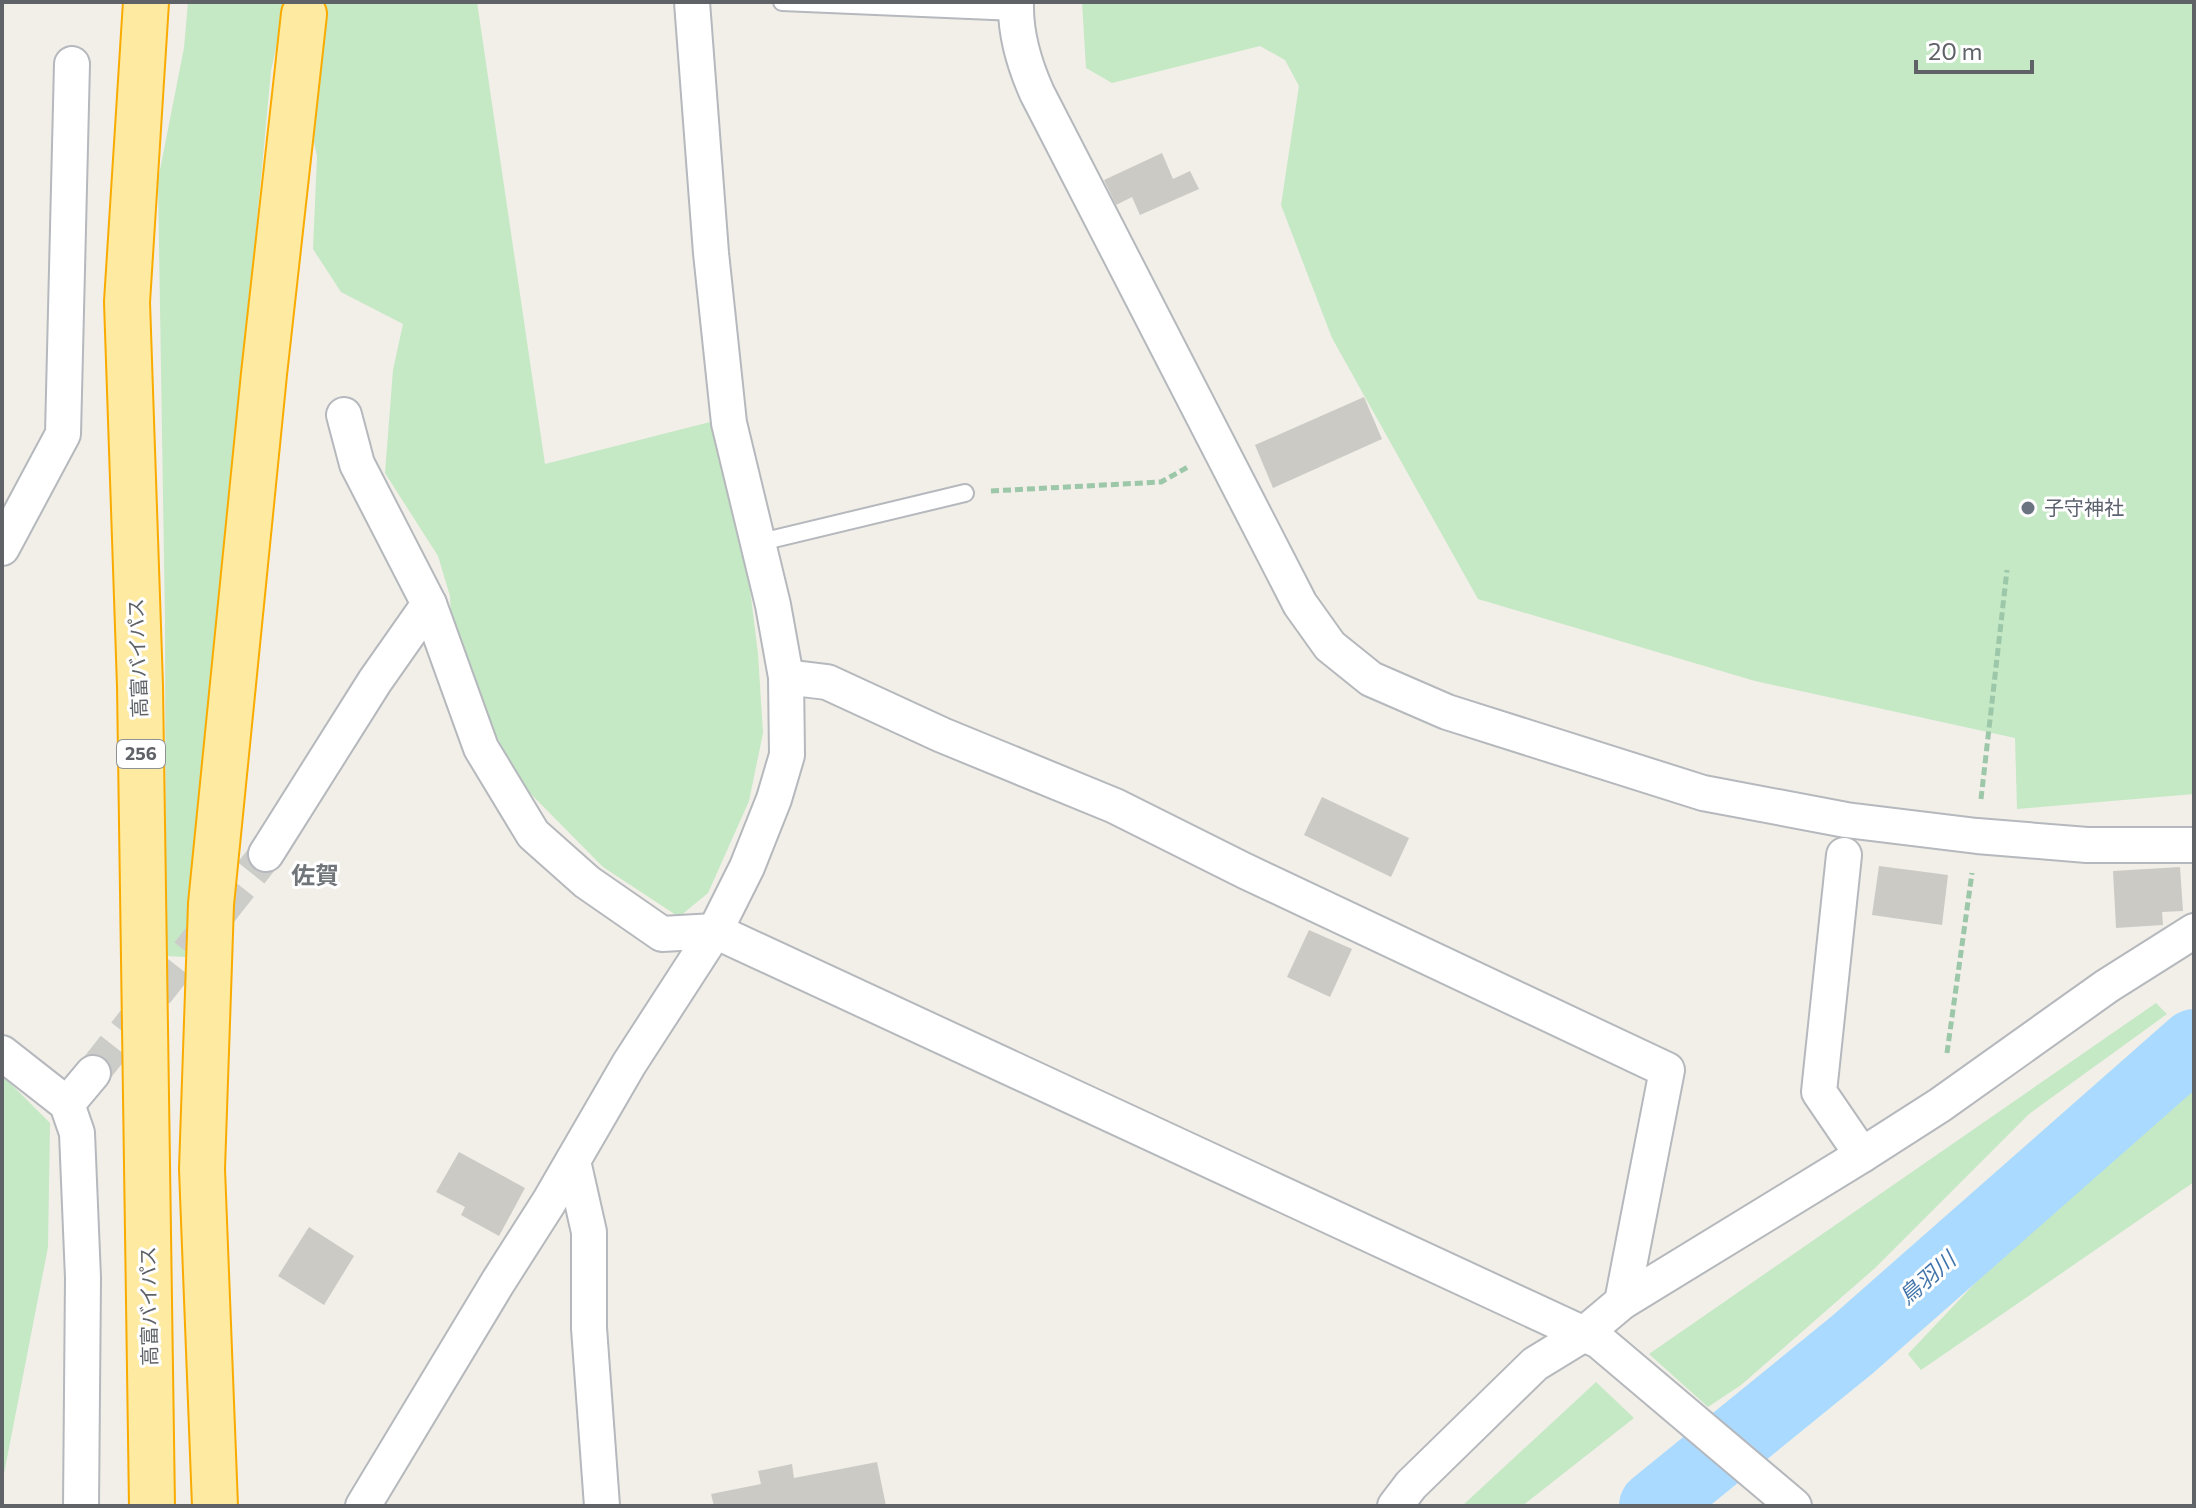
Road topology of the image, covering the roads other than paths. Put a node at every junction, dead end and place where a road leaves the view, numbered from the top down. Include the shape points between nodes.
1 (146, 2) edge
2 (692, 2) edge
3 (782, 2) edge
4 (1016, 7) edge
5 (304, 14) dead end
6 (72, 64) dead end
7 (344, 415) dead end
8 (965, 493) road end
9 (757, 543) junction
10 (2, 548) edge
11 (429, 604) junction
12 (786, 677) junction
13 (2194, 845) edge
14 (266, 854) tunnel mouth
15 (1844, 855) dead end
16 (715, 931) junction
17 (2194, 931) edge
18 (2, 1053) edge
19 (93, 1073) tunnel mouth
20 (67, 1104) junction
21 (1862, 1155) junction
22 (573, 1161) junction
23 (1622, 1302) junction
24 (1592, 1337) junction
25 (1788, 1500) edge
26 (81, 1506) edge
27 (152, 1506) edge
28 (215, 1506) edge
29 (363, 1506) edge
30 (602, 1506) edge
31 (1395, 1506) edge

1 - 27 highway, 高富バイパス / 256 via 127,302 140,686
2 - 9 street via 729,423
3 - 4 lane
4 - 13 street via 1023,61 1037,93 1300,604 1330,646 1371,679 1447,712 1703,793 1846,820 1977,836 2087,845
5 - 28 highway via 211,904 202,1169
6 - 10 street via 63,434
7 - 11 street via 357,464
8 - 9 lane
9 - 12 street
11 - 14 street
11 - 16 street via 481,748 533,834 587,882 662,934
12 - 16 street via 787,755 747,867
12 - 23 street via 827,682 1115,806 1667,1070
15 - 21 street via 1819,1092
16 - 22 street
16 - 24 street
17 - 21 street
18 - 20 street
19 - 20 street
20 - 26 street via 77,1133 83,1278
21 - 23 street
22 - 29 street
22 - 30 street via 589,1232 589,1328
23 - 24 street
24 - 25 street
24 - 31 street via 1535,1364

